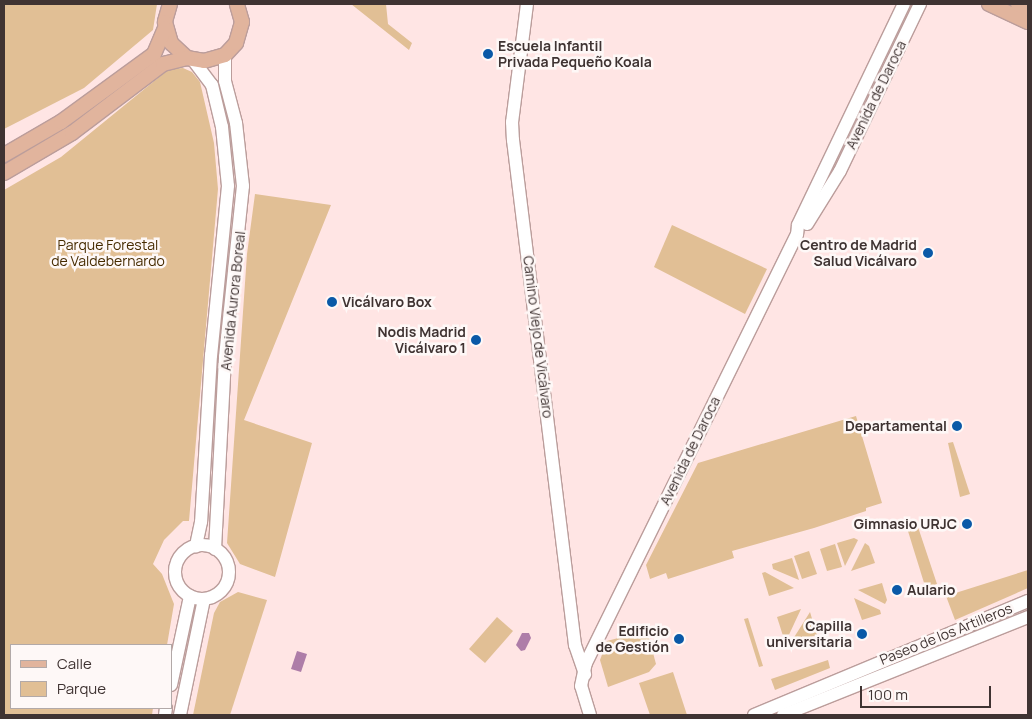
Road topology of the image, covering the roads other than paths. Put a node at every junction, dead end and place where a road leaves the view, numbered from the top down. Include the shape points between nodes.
1 (170, 4) edge
2 (527, 4) edge
3 (904, 4) edge
4 (920, 4) edge
5 (989, 4) edge
6 (1018, 4) edge
7 (241, 8) edge
8 (1028, 9) edge
9 (1028, 22) edge
10 (166, 28) junction
11 (225, 55) junction
12 (190, 59) junction
13 (4, 155) edge
14 (4, 173) edge
15 (797, 235) junction
16 (196, 546) junction
17 (215, 549) junction
18 (190, 596) junction
19 (204, 599) junction
20 (1028, 601) edge
21 (1028, 617) edge
22 (584, 668) junction
23 (172, 680) edge
24 (180, 715) edge
25 (590, 715) edge
26 (599, 715) edge
27 (754, 715) edge
28 (783, 715) edge

1 - 10 main road
2 - 22 street, Camino Viejo de Vicálvaro via 512,140 575,645
3 - 15 street, Avenida de Daroca via 798,226
4 - 15 street, Avenida de Daroca via 840,171
5 - 9 main road
6 - 8 main road
7 - 11 main road via 239,38
10 - 12 main road via 173,45
10 - 13 main road via 154,54 61,122
11 - 12 main road via 211,60
11 - 17 street, Avenida Aurora Boreal via 226,81 242,160 243,194 226,357
12 - 14 main road via 163,64 72,133
12 - 16 street, Avenida Aurora Boreal via 212,85 222,126 228,186 211,355 201,522
15 - 22 street, Avenida de Daroca
16 - 17 street
16 - 18 street via 181,556 175,573 182,590
17 - 19 street via 226,560 228,576 220,592
18 - 19 street
18 - 23 street
19 - 24 street
20 - 27 street, Paseo de los Artilleros
21 - 28 street, Paseo de los Artilleros
22 - 25 street via 581,686
22 - 26 street, Camino Viejo de Vicálvaro

